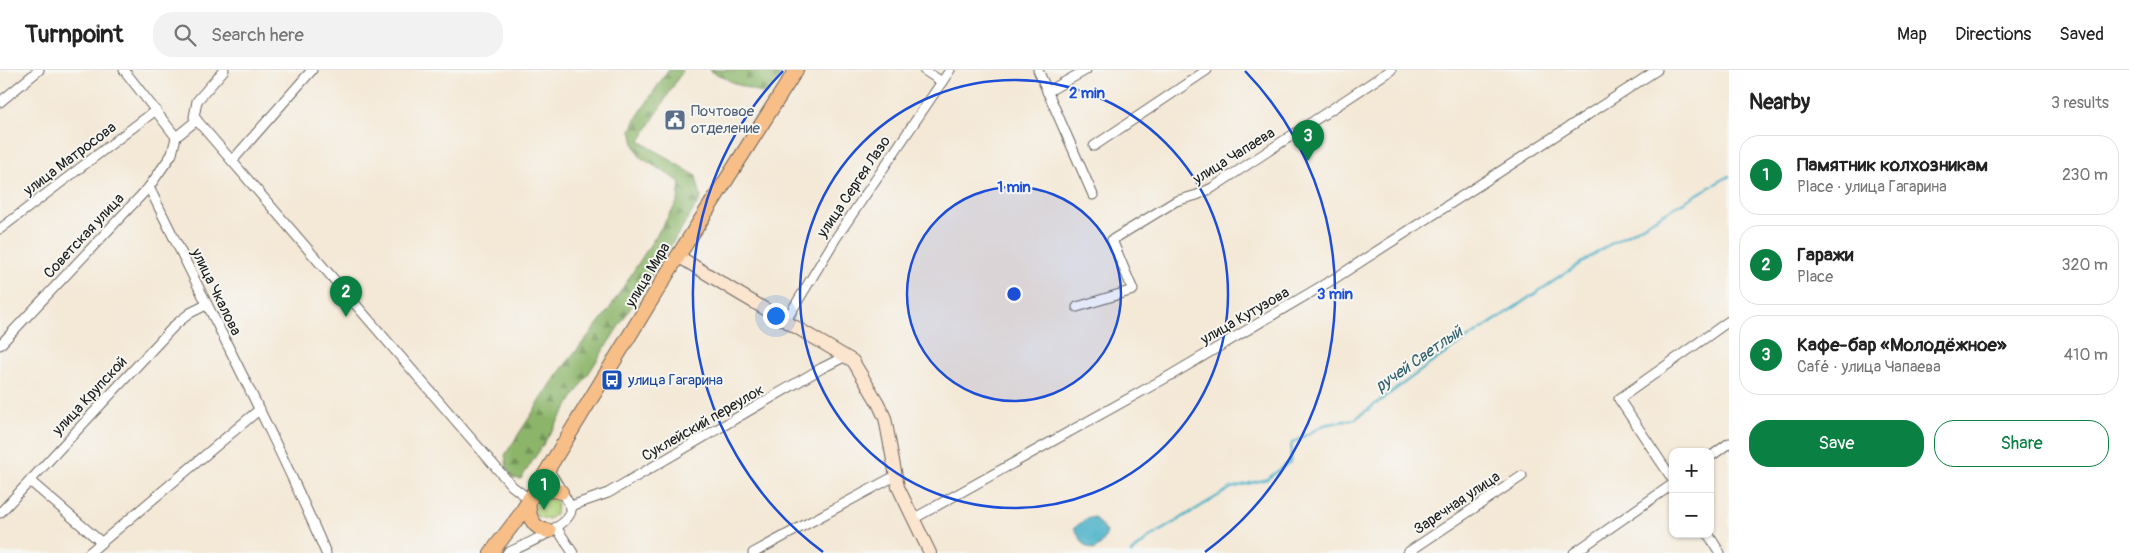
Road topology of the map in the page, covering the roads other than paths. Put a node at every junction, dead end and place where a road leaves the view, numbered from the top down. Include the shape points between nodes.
1 (39, 70) edge
2 (124, 70) edge
3 (224, 70) edge
4 (312, 70) edge
5 (796, 70) edge
6 (924, 70) edge
7 (950, 70) edge
8 (1038, 70) edge
9 (1086, 70) edge
10 (1207, 70) edge
11 (1391, 70) edge
12 (1657, 70) edge
13 (942, 82) junction
14 (1047, 92) junction
15 (0, 102) edge
16 (156, 110) junction
17 (197, 120) junction
18 (176, 137) junction
19 (1094, 146) dead end
20 (232, 161) junction
21 (149, 187) junction
22 (1094, 196) dead end
23 (0, 230) edge
24 (678, 256) junction
25 (206, 305) junction
26 (1076, 307) dead end
27 (1729, 321) edge
28 (785, 322) junction
29 (0, 345) edge
30 (846, 356) junction
31 (260, 409) junction
32 (1729, 443) edge
33 (1714, 454) edge
34 (548, 469) junction
35 (1669, 474) edge
36 (895, 476) junction
37 (1522, 476) dead end
38 (30, 481) junction
39 (1669, 487) edge
40 (561, 492) junction
41 (529, 499) junction
42 (571, 506) junction
43 (0, 513) edge
44 (913, 519) junction
45 (553, 529) junction
46 (1711, 538) edge
47 (101, 542) junction
48 (89, 553) edge
49 (326, 553) edge
50 (491, 553) edge
51 (507, 553) edge
52 (573, 553) edge
53 (753, 553) edge
54 (930, 553) edge
55 (1406, 553) edge
56 (1574, 553) edge
57 (1720, 553) edge

1 - 15 street
2 - 16 street
3 - 17 street via 197,101 194,117
4 - 20 street
5 - 24 main road, улица Мира
6 - 13 street
7 - 13 street, улица Сергея Лазо
8 - 14 street
9 - 14 street
10 - 19 street
11 - 26 street, улица Чапаева via 1212,188 1176,201 1112,240 1133,290
12 - 44 street, улица Кутузова via 1330,282
13 - 28 street, улица Сергея Лазо via 836,238
14 - 22 street
16 - 18 street
16 - 23 street, улица Матросова
17 - 18 street
17 - 20 street
18 - 21 street, Советская улица via 172,154
20 - 41 street via 512,486
21 - 25 street, улица Чкалова
21 - 29 street, Советская улица
24 - 28 street
24 - 34 main road, улица Мира
25 - 31 street, улица Чкалова
25 - 38 street, улица Крупской via 176,324
27 - 35 street via 1619,399
28 - 30 street
30 - 36 street via 858,368 885,418
30 - 42 street, Суклейский переулок via 608,493
31 - 47 street
31 - 49 street, улица Чкалова
32 - 33 street
34 - 40 street
34 - 41 main road, улица Мира
36 - 44 street
36 - 53 street
37 - 55 street, Заречная улица
38 - 43 street, улица Крупской
38 - 47 street
39 - 56 street
40 - 41 main road via 544,490
40 - 42 street
41 - 45 main road via 533,523 539,529
41 - 50 main road
42 - 45 street via 568,518
44 - 54 street
45 - 51 street
45 - 52 street
46 - 57 street
47 - 48 street

